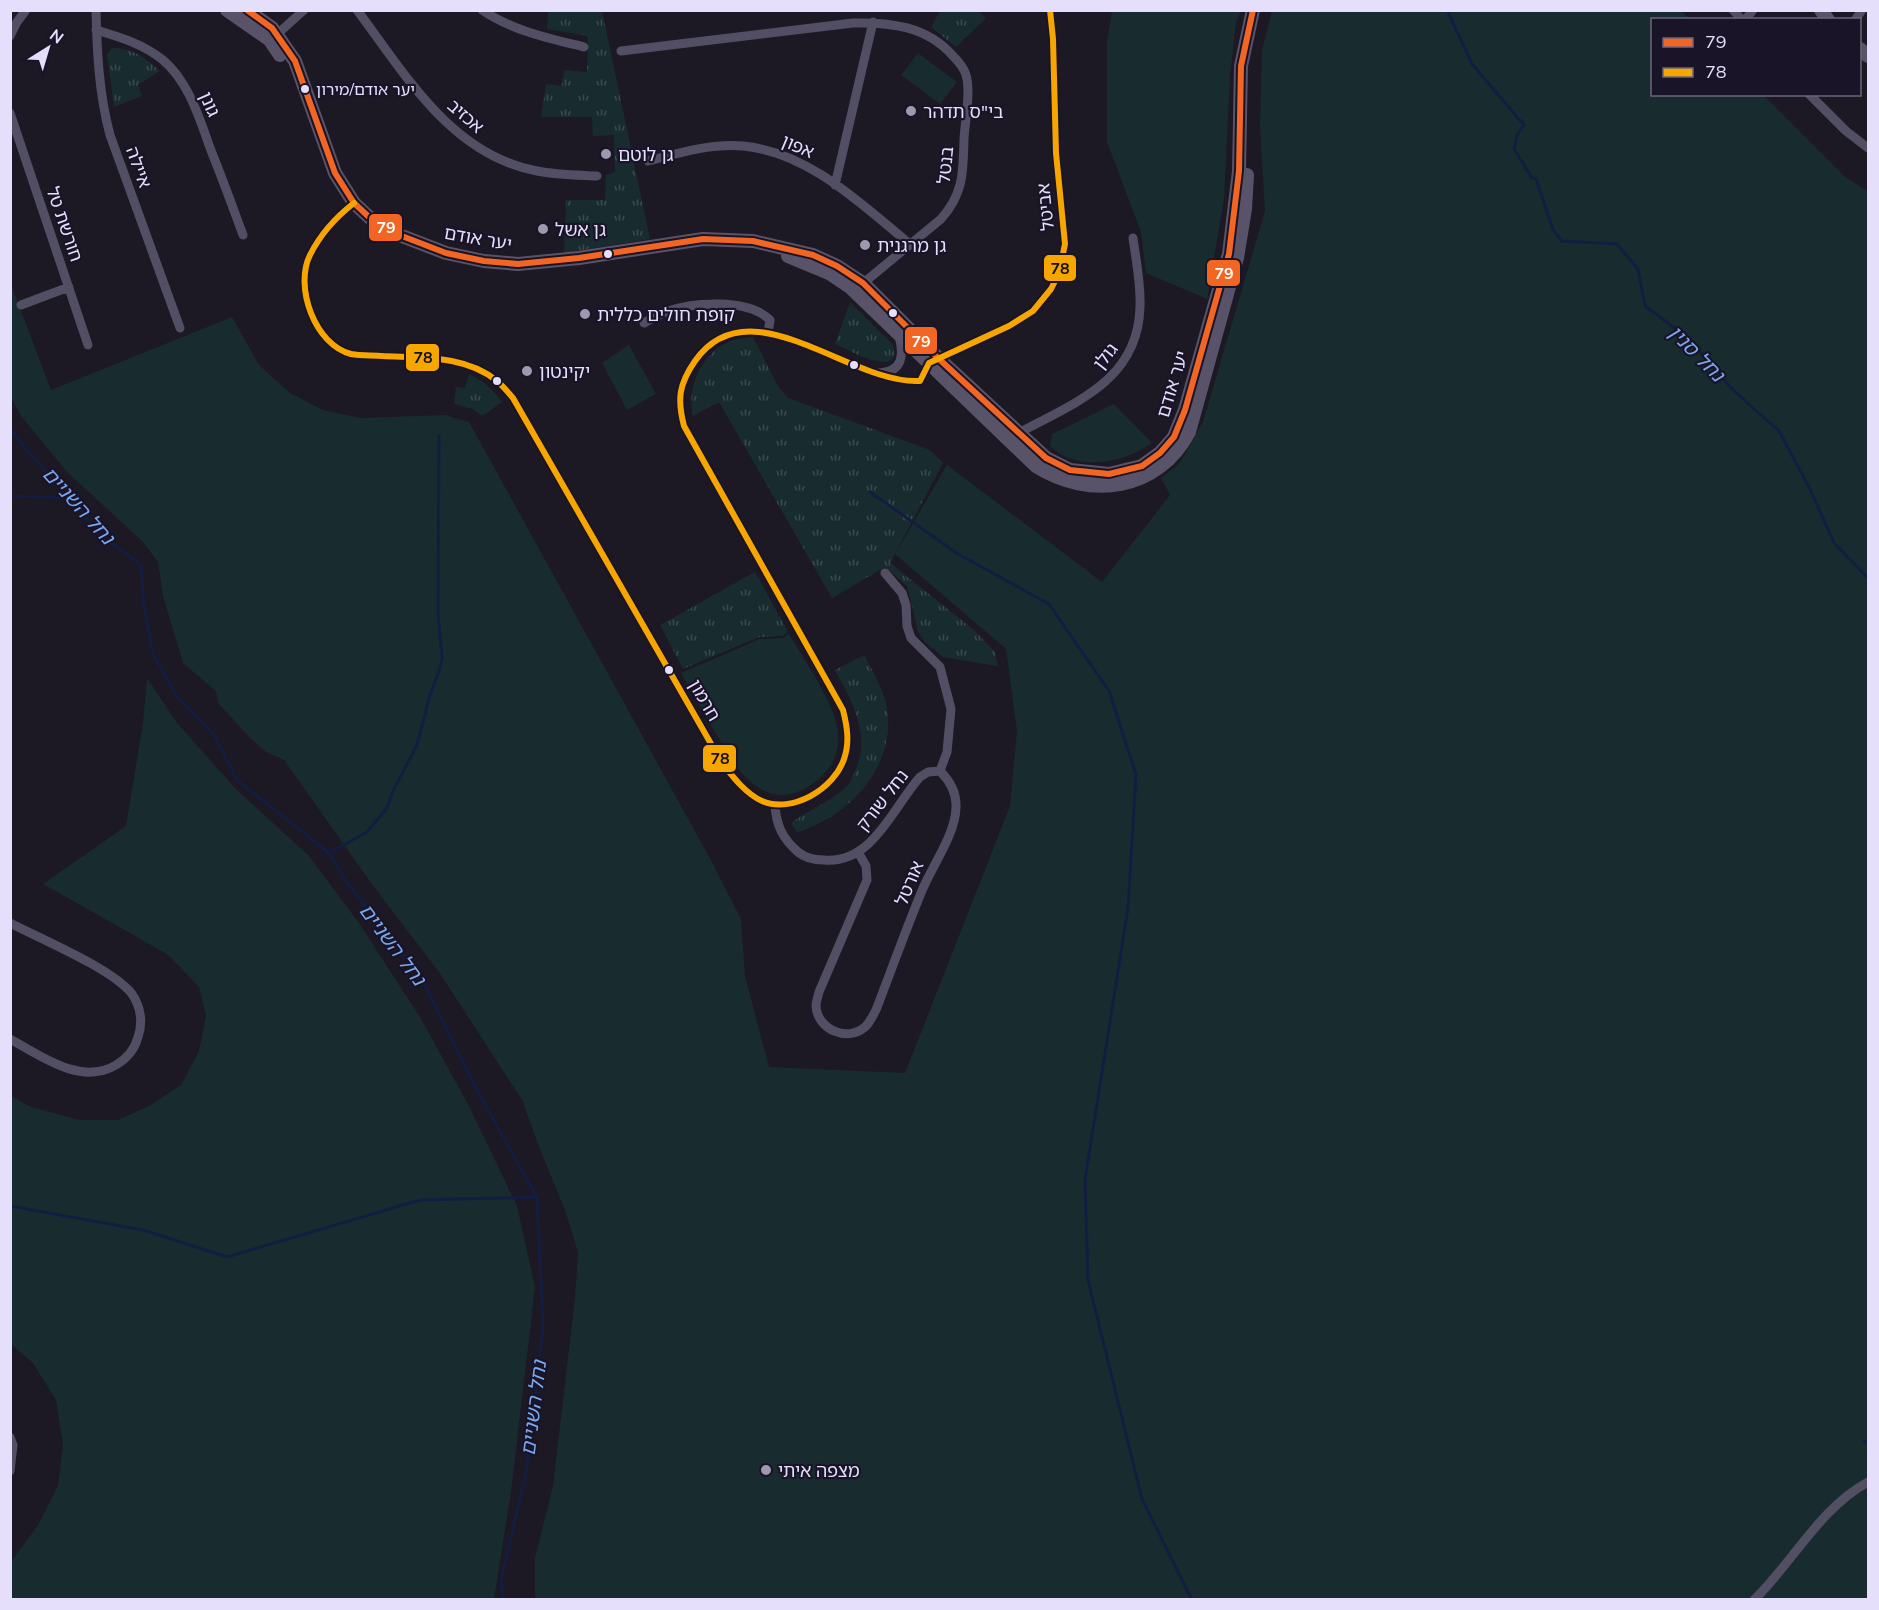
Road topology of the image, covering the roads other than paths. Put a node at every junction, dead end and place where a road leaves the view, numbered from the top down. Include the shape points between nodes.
1 (26, 10) edge
2 (96, 10) edge
3 (227, 10) edge
4 (247, 10) edge
5 (304, 10) edge
6 (357, 10) edge
7 (482, 10) edge
8 (1050, 10) edge
9 (1253, 10) edge
10 (1259, 10) edge
11 (873, 22) junction
12 (96, 30) junction
13 (10, 36) edge
14 (274, 37) junction
15 (584, 47) dead end
16 (621, 51) dead end
17 (1811, 96) edge
18 (10, 113) edge
19 (1869, 148) edge
20 (648, 161) dead end
21 (597, 176) dead end
22 (835, 185) junction
23 (354, 203) junction
24 (243, 235) dead end
25 (1133, 238) dead end
26 (911, 245) junction
27 (69, 287) junction
28 (859, 287) junction
29 (21, 305) dead end
30 (644, 322) dead end
31 (180, 328) dead end
32 (768, 333) junction
33 (898, 334) junction
34 (88, 345) dead end
35 (934, 361) junction
36 (874, 373) junction
37 (1013, 436) junction
38 (885, 573) dead end
39 (940, 771) junction
40 (775, 804) junction
41 (858, 852) junction
42 (10, 922) edge
43 (10, 1039) edge
44 (10, 1437) edge
45 (10, 1471) edge
46 (1869, 1482) edge
47 (1754, 1599) edge

1 - 13 street
2 - 12 street, איילה
3 - 14 street, יער אודם
4 - 14 street, יער אודם
5 - 14 street
6 - 21 street, אכזיב via 430,105 468,142 528,169
7 - 15 street via 533,35
8 - 35 street, אביטל via 1056,153 1065,237 1059,273 1043,301 1028,315
9 - 37 street, יער אודם via 1241,66 1239,171 1229,254 1174,437 1143,466 1121,473 1096,474 1058,465
10 - 37 street, יער אודם via 1248,65 1242,232 1184,442 1148,475 1124,484 1101,486 1072,482 1048,473 1030,460
11 - 16 street, בנטל
11 - 22 street
11 - 26 street, בנטל via 899,25 932,38 947,49 966,75 961,187 951,208
12 - 24 street, גונן via 146,49 176,73 195,107
12 - 31 street, איילה via 103,108 110,135
14 - 23 street, יער אודם via 310,102 335,173
17 - 19 street
18 - 27 street, חורשת טל
20 - 22 street, אפון via 686,151 743,146 796,161
22 - 26 street, אפון
23 - 28 street, יער אודם via 369,217 405,238 484,261 527,264 703,239 753,241
23 - 40 street, חרמון via 316,245 305,273 309,306 322,336 350,354 441,359 482,370 498,381 513,398 722,764 747,790 762,801
25 - 37 street, גולן via 1140,304 1138,330 1129,354 1102,385
26 - 28 street, בנטל
27 - 29 street
27 - 34 street, חורשת טל
28 - 33 street, יער אודם
28 - 35 street, יער אודם
30 - 32 street via 695,305 725,304 764,313 770,320
32 - 36 street
32 - 40 street via 732,333 699,354 680,390 679,407 684,426 843,710 848,728 844,761 827,786 791,803
33 - 35 street, יער אודם
33 - 36 street via 903,350 901,360 887,373
35 - 36 street via 920,381 890,380
35 - 37 street, יער אודם
38 - 39 street via 902,593 911,638 939,667 951,709 947,752
39 - 41 street, נחל שורק via 920,777 884,828
39 - 41 street, אורטל via 953,789 957,806 954,822 921,891 876,1010 865,1027 854,1033 840,1033 819,1018 816,1006 867,880 866,866
40 - 41 street, נחל שורק via 781,833 801,855 832,861
42 - 43 street via 115,979 139,1005 141,1022 131,1052 106,1071 69,1069
44 - 45 street
46 - 47 street via 1848,1494 1827,1514

